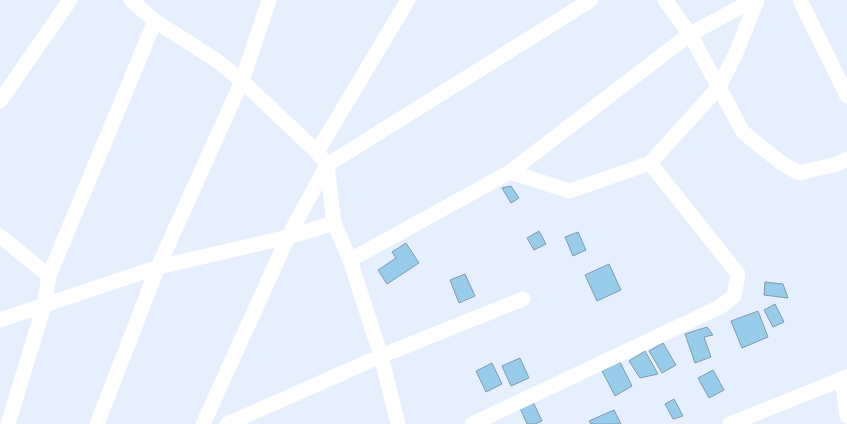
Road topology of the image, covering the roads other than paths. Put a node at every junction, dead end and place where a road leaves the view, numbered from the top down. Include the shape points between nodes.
1 (70, 0) edge
2 (131, 0) edge
3 (269, 0) edge
4 (408, 0) edge
5 (591, 0) edge
6 (665, 0) edge
7 (755, 0) edge
8 (800, 0) edge
9 (155, 21) junction
10 (690, 34) junction
11 (840, 66) edge
12 (242, 81) junction
13 (719, 87) junction
14 (847, 96) edge
15 (0, 101) edge
16 (317, 152) junction
17 (847, 159) edge
18 (650, 164) junction
19 (327, 165) junction
20 (510, 172) junction
21 (334, 224) junction
22 (0, 236) edge
23 (288, 237) junction
24 (350, 260) junction
25 (158, 267) junction
26 (49, 276) junction
27 (523, 299) dead end
28 (44, 306) junction
29 (0, 320) edge
30 (381, 356) junction
31 (845, 378) edge
32 (847, 416) edge
33 (8, 424) edge
34 (97, 424) edge
35 (203, 424) edge
36 (227, 424) edge
37 (398, 424) edge
38 (472, 424) edge
39 (730, 424) edge

1 - 15 street
2 - 9 street
3 - 12 street
4 - 16 street
5 - 19 street
6 - 10 street
7 - 10 street
7 - 13 street via 736,53
8 - 11 street
9 - 12 street via 216,60
9 - 26 street
10 - 13 street
10 - 20 street
11 - 14 street
12 - 16 street
12 - 25 street
13 - 17 street via 743,132 780,162 799,173
13 - 18 street
16 - 19 street
18 - 20 street via 570,191
18 - 38 street via 738,274 734,296 720,307
19 - 21 street
19 - 23 street
20 - 24 street
21 - 23 street
21 - 24 street
22 - 26 street
23 - 25 street
23 - 35 street
24 - 30 street
25 - 28 street
25 - 34 street
26 - 28 street
27 - 30 street
28 - 29 street
28 - 33 street
30 - 36 street
30 - 37 street
31 - 32 street
31 - 39 street

